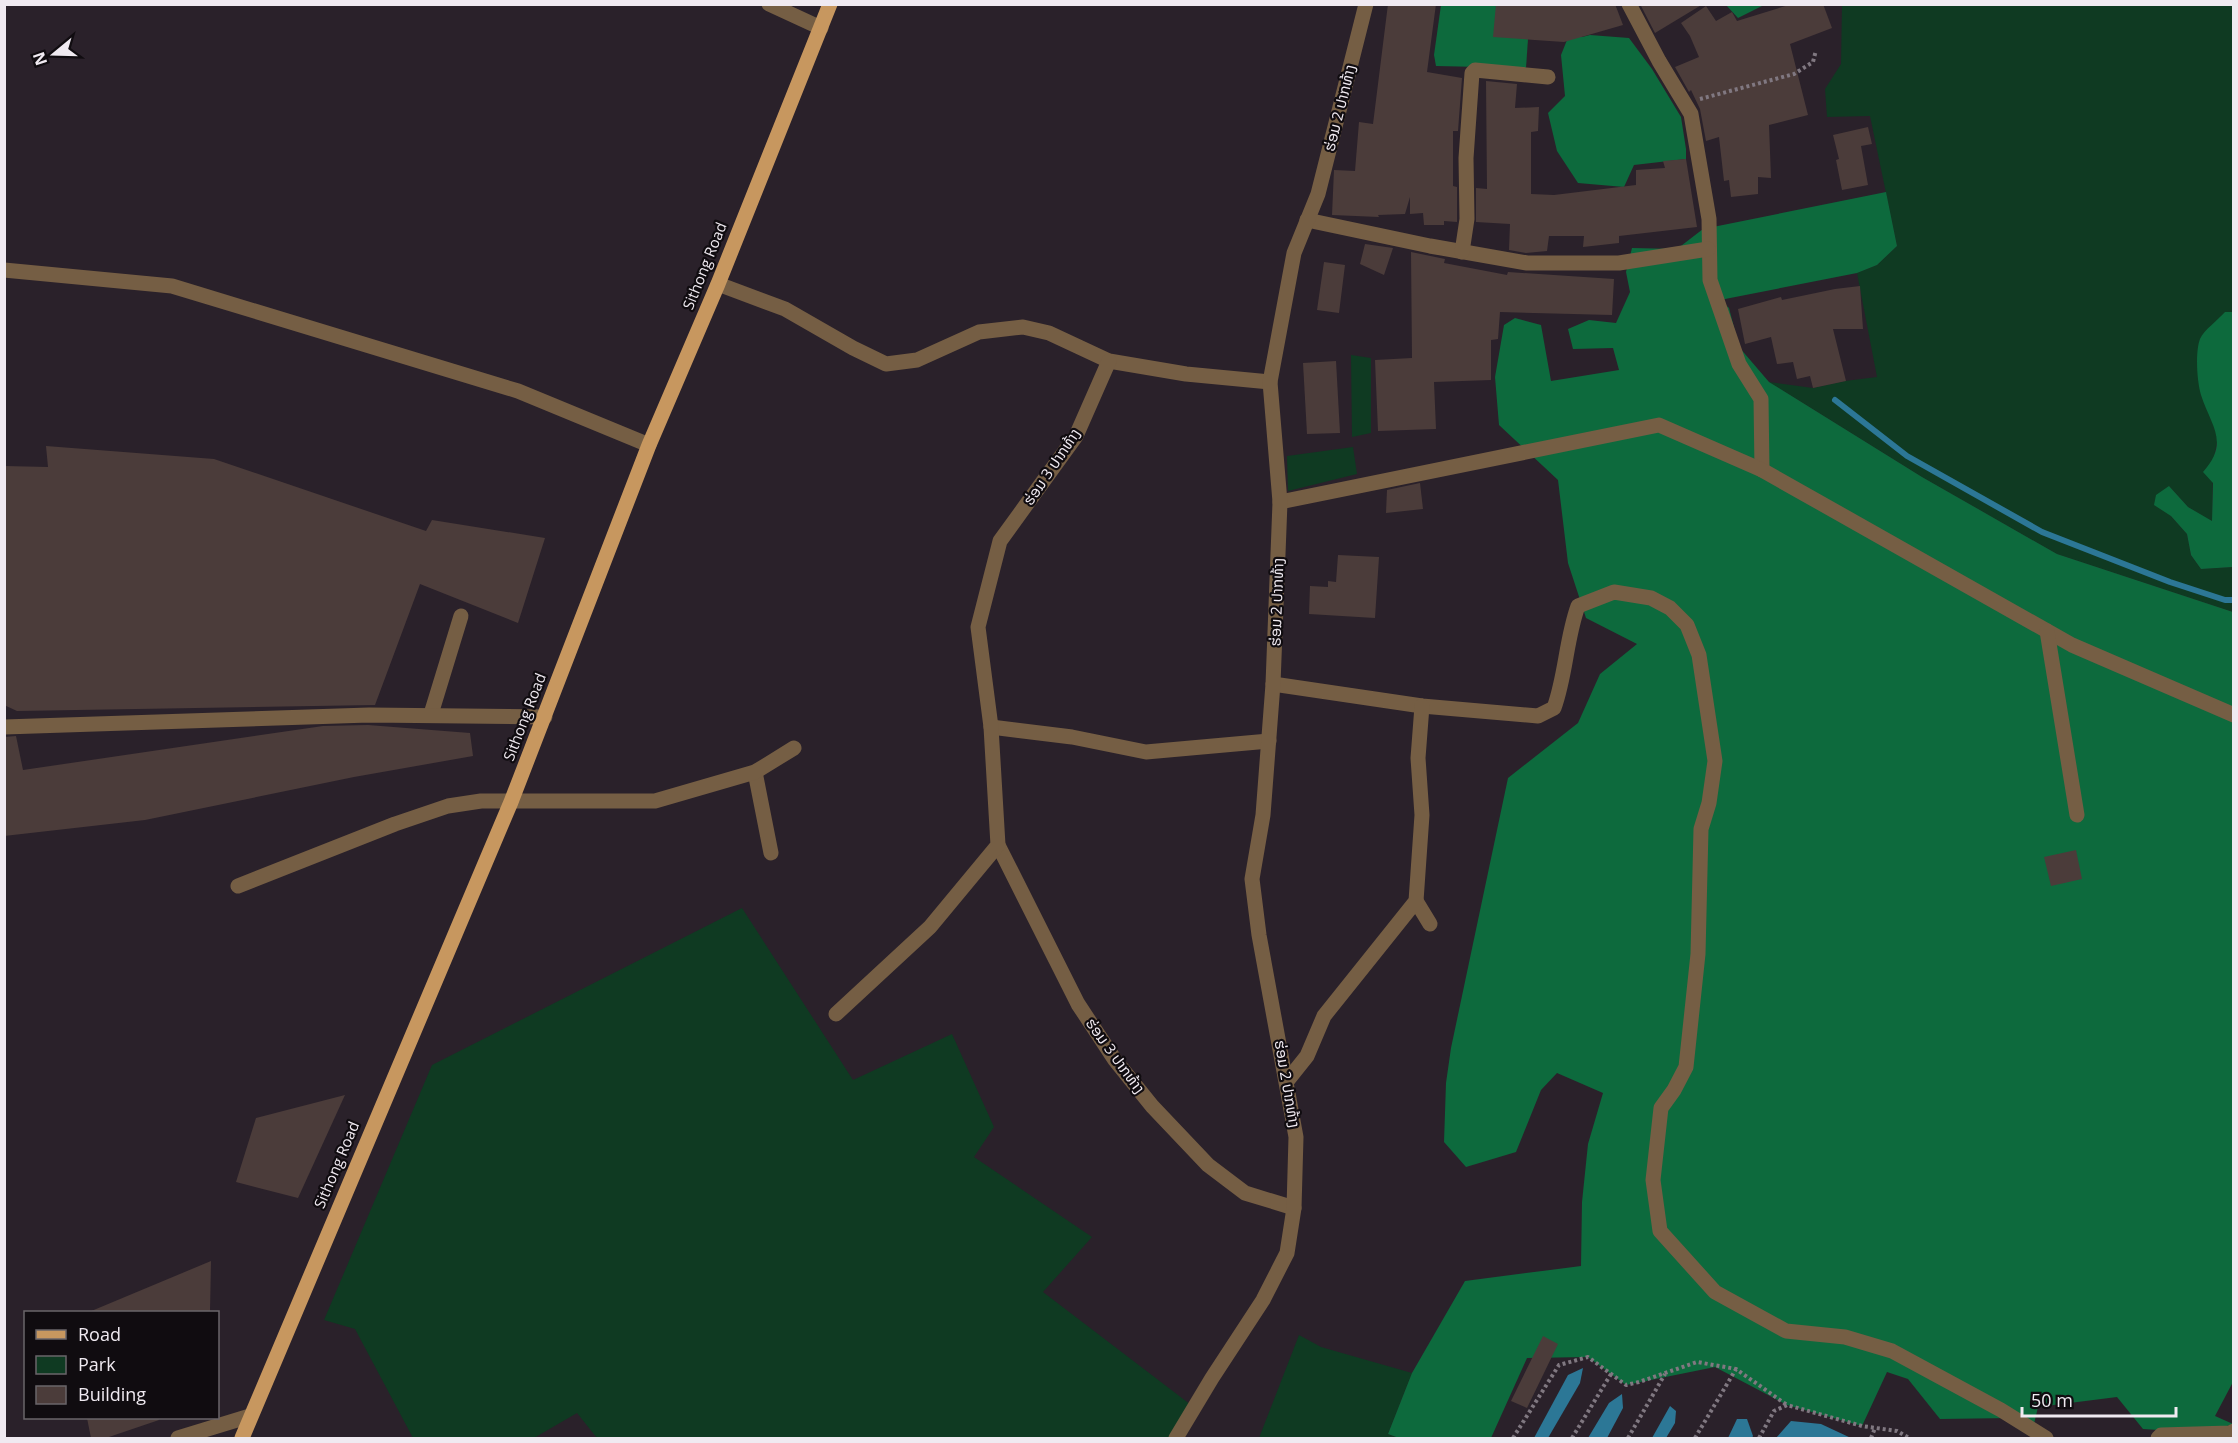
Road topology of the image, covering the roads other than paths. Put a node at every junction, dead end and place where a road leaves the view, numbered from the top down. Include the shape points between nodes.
1 (769, 4) edge
2 (830, 4) edge
3 (1366, 4) edge
4 (1629, 4) edge
5 (821, 28) junction
6 (1548, 77) dead end
7 (1307, 220) junction
8 (1708, 249) junction
9 (1462, 252) junction
10 (4, 270) edge
11 (718, 284) junction
12 (1109, 361) junction
13 (1270, 382) junction
14 (649, 445) junction
15 (1762, 470) junction
16 (1281, 502) junction
17 (461, 616) dead end
18 (2047, 631) junction
19 (1274, 684) junction
20 (1422, 706) junction
21 (431, 714) junction
22 (2234, 716) edge
23 (545, 717) junction
24 (4, 727) edge
25 (991, 728) junction
26 (1269, 741) junction
27 (794, 748) dead end
28 (755, 772) junction
29 (511, 802) junction
30 (2077, 815) dead end
31 (999, 845) junction
32 (771, 853) dead end
33 (238, 886) dead end
34 (1416, 901) junction
35 (1430, 924) dead end
36 (836, 1014) dead end
37 (1287, 1081) junction
38 (1294, 1208) junction
39 (250, 1416) junction
40 (2234, 1431) edge
41 (178, 1438) edge
42 (242, 1438) edge
43 (1176, 1438) edge
44 (2046, 1438) edge
45 (2158, 1438) edge

1 - 5 street
2 - 5 main road, Sithong Road
3 - 7 street, ຮ່ອມ 2 ປາກທ້າງ via 1318,194
4 - 8 street via 1691,114 1709,219
5 - 11 main road, Sithong Road
6 - 9 street via 1475,70 1472,73 1466,158 1467,219
7 - 9 street
7 - 13 street, ຮ່ອມ 2 ປາກທ້າງ via 1294,253
8 - 9 street via 1619,263 1527,263
8 - 15 street via 1710,280 1739,363 1761,399
10 - 14 street via 172,286 518,391
11 - 12 street via 785,309 886,364 917,360 979,332 1023,327 1049,333
11 - 14 main road, Sithong Road
12 - 13 street
12 - 25 street, ຮ່ອມ 3 ປາກທ້າງ via 1076,436 1000,541 978,627
13 - 16 street, ຮ່ອມ 2 ປາກທ້າງ
14 - 23 main road, Sithong Road
15 - 16 street via 1659,425
15 - 18 street
16 - 19 street, ຮ່ອມ 2 ປາກທ້າງ
17 - 21 street
18 - 22 street
18 - 30 street
19 - 20 street
19 - 26 street, ຮ່ອມ 2 ປາກທ້າງ
20 - 34 street via 1418,758 1422,815
20 - 44 street via 1538,716 1554,708 1578,606 1614,592 1651,598 1670,608 1687,625 1699,655 1715,760 1701,829 1698,954 1686,1067 1661,1108 1653,1180 1660,1230 1715,1292 1786,1331 1845,1337 1892,1350
21 - 23 street
21 - 24 street
23 - 29 main road, Sithong Road
25 - 26 street via 1072,737 1146,752
25 - 31 street, ຮ່ອມ 3 ປາກທ້າງ
26 - 37 street, ຮ່ອມ 2 ປາກທ້າງ via 1263,815 1252,879
27 - 28 street
28 - 29 street via 655,801
28 - 32 street
29 - 33 street via 448,806
29 - 39 main road, Sithong Road
31 - 36 street via 930,927
31 - 38 street, ຮ່ອມ 3 ປາກທ້າງ via 1078,1004 1152,1106 1208,1165 1245,1193
34 - 35 street
34 - 37 street via 1324,1016 1307,1056
37 - 38 street, ຮ່ອມ 2 ປາກທ້າງ via 1296,1137
38 - 43 street, ຮ່ອມ 2 ປາກທ້າງ via 1287,1253 1263,1300
39 - 41 street
39 - 42 main road, Sithong Road
40 - 45 street

